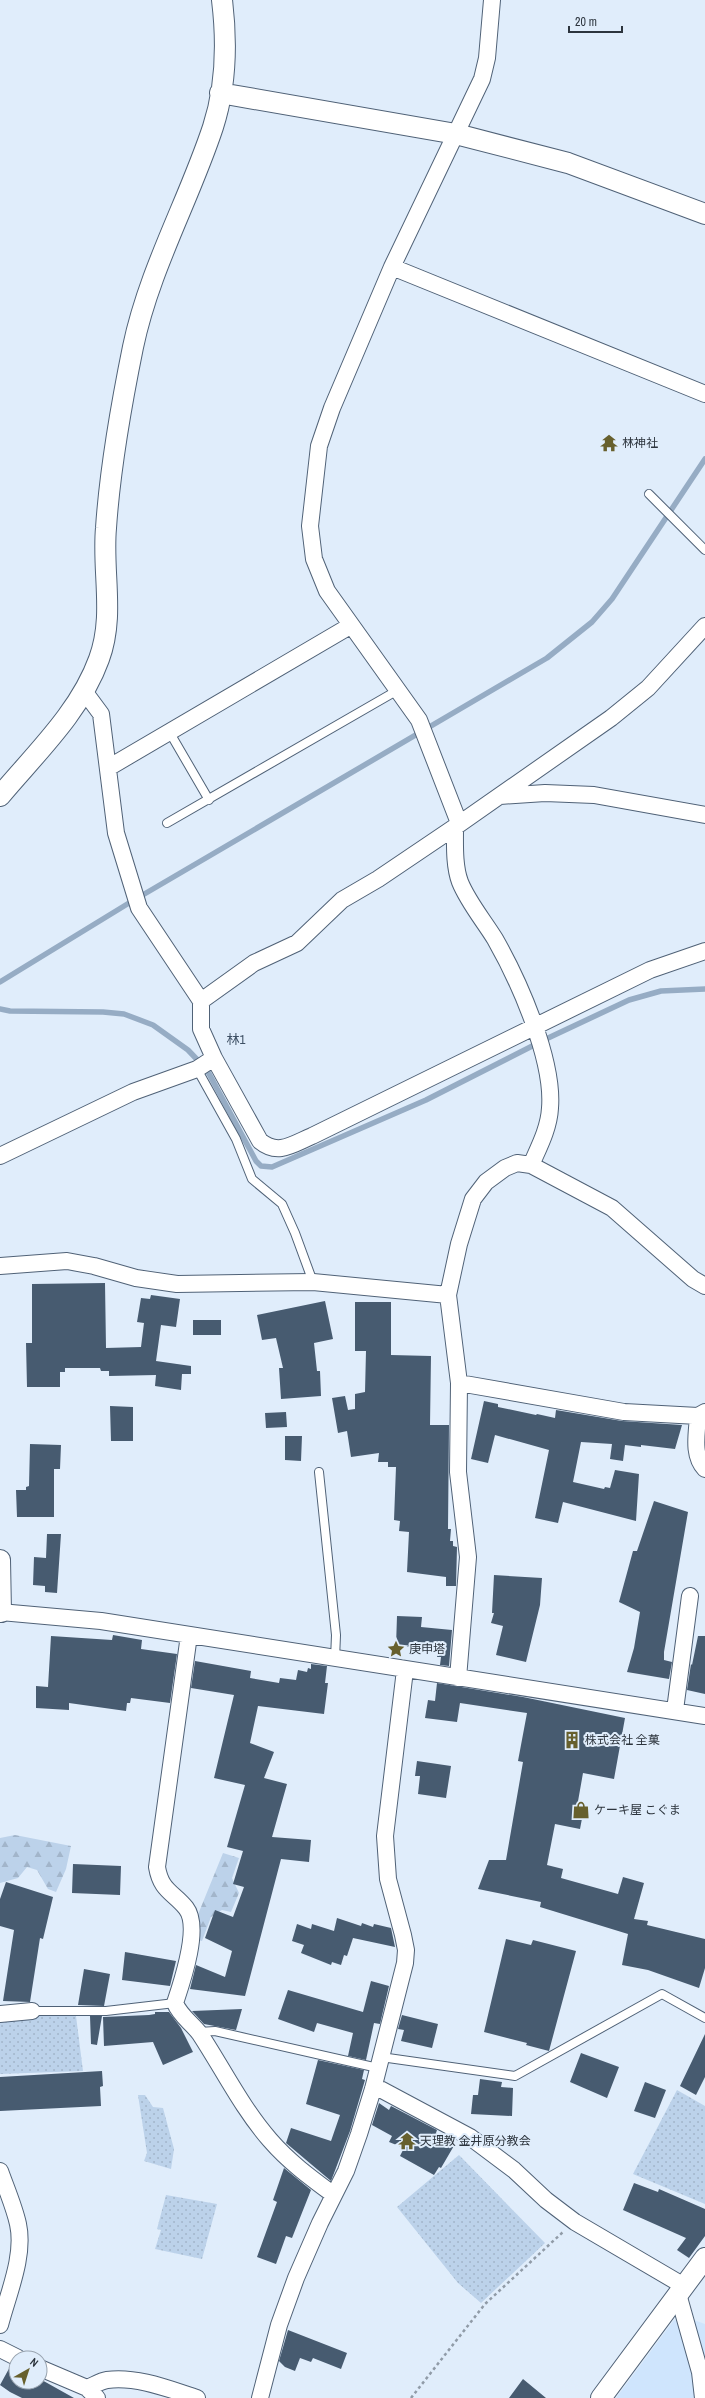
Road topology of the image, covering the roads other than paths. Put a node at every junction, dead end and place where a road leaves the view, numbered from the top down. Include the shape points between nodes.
1 (222, 0) edge
2 (492, 0) edge
3 (220, 93) junction
4 (456, 134) junction
5 (705, 214) edge
6 (392, 267) junction
7 (705, 394) edge
8 (650, 494) dead end
9 (705, 550) edge
10 (350, 626) junction
11 (705, 626) edge
12 (84, 690) junction
13 (398, 690) junction
14 (170, 733) junction
15 (108, 768) junction
16 (0, 796) edge
17 (500, 796) junction
18 (209, 800) junction
19 (705, 815) edge
20 (167, 823) dead end
21 (457, 825) junction
22 (705, 951) edge
23 (201, 1001) junction
24 (534, 1027) junction
25 (214, 1058) junction
26 (197, 1069) junction
27 (0, 1156) edge
28 (531, 1165) junction
29 (0, 1266) edge
30 (313, 1282) junction
31 (705, 1286) edge
32 (448, 1295) junction
33 (459, 1383) junction
34 (701, 1414) edge
35 (705, 1469) edge
36 (319, 1472) dead end
37 (0, 1560) edge
38 (690, 1596) dead end
39 (1, 1612) edge
40 (189, 1636) junction
41 (335, 1658) junction
42 (405, 1670) junction
43 (458, 1678) junction
44 (675, 1710) junction
45 (705, 1716) edge
46 (175, 2003) junction
47 (32, 2011) joint
48 (0, 2014) edge
49 (705, 2018) edge
50 (199, 2032) junction
51 (380, 2062) junction
52 (373, 2089) junction
53 (0, 2171) edge
54 (334, 2195) junction
55 (705, 2258) edge
56 (681, 2290) junction
57 (0, 2326) edge
58 (48, 2372) edge
59 (92, 2393) edge
60 (197, 2398) edge
61 (260, 2398) edge
62 (600, 2398) edge
63 (703, 2398) edge

1 - 3 street via 225,47
2 - 4 street via 482,79
3 - 4 street
3 - 12 street via 213,125 144,304 133,346 105,530 107,625 100,658
4 - 5 street via 568,163
4 - 6 street
6 - 7 street
6 - 10 street via 332,408 319,446 314,476 310,526 314,559 327,591
8 - 9 lane
10 - 13 street
10 - 14 street
11 - 17 street via 648,688 611,718
12 - 15 street via 101,714
12 - 16 street via 74,707
13 - 18 lane
13 - 21 street via 419,720
14 - 15 street
14 - 18 lane
15 - 23 street via 116,833 139,908
17 - 19 street via 545,793 594,795
17 - 21 street
18 - 20 lane
21 - 23 street via 378,879 342,900 297,943 254,963
21 - 24 street via 456,857 460,882 496,941
22 - 24 street via 650,970
23 - 25 street via 201,1029
24 - 25 street via 312,1136 279,1149 268,1147 260,1141
24 - 28 street via 545,1054 551,1086 546,1131
25 - 26 street
26 - 27 street via 133,1092
26 - 30 lane via 236,1139 252,1179 282,1204
28 - 31 street via 612,1208 693,1279
28 - 32 street via 517,1164 504,1168 486,1182 473,1199 459,1244
29 - 30 street via 68,1261 136,1278 177,1284
30 - 32 street
32 - 33 street
33 - 34 street via 624,1412
33 - 43 street via 458,1472 468,1557
34 - 35 street via 696,1447 700,1463
36 - 41 lane via 336,1635
37 - 39 street
38 - 44 street
39 - 40 street via 101,1621
40 - 41 street
40 - 46 street via 157,1867 159,1880 186,1908 193,1924 183,1980
41 - 42 street
42 - 43 street
42 - 51 street via 385,1836 388,1879 406,1950 405,1964
43 - 44 street
44 - 45 street
46 - 47 lane via 106,2011
46 - 50 street via 181,2014
47 - 48 street
49 - 51 lane via 662,1994 515,2076
50 - 51 lane via 215,2031
50 - 54 street via 270,2141 296,2167
51 - 52 street
52 - 54 street via 346,2171
52 - 56 street via 382,2090 470,2137 574,2221
53 - 57 street via 18,2224 19,2243
54 - 61 street via 296,2278 279,2324
55 - 56 street
56 - 62 street
56 - 63 street via 700,2372
58 - 59 street
59 - 60 street via 105,2380 122,2380 158,2386

